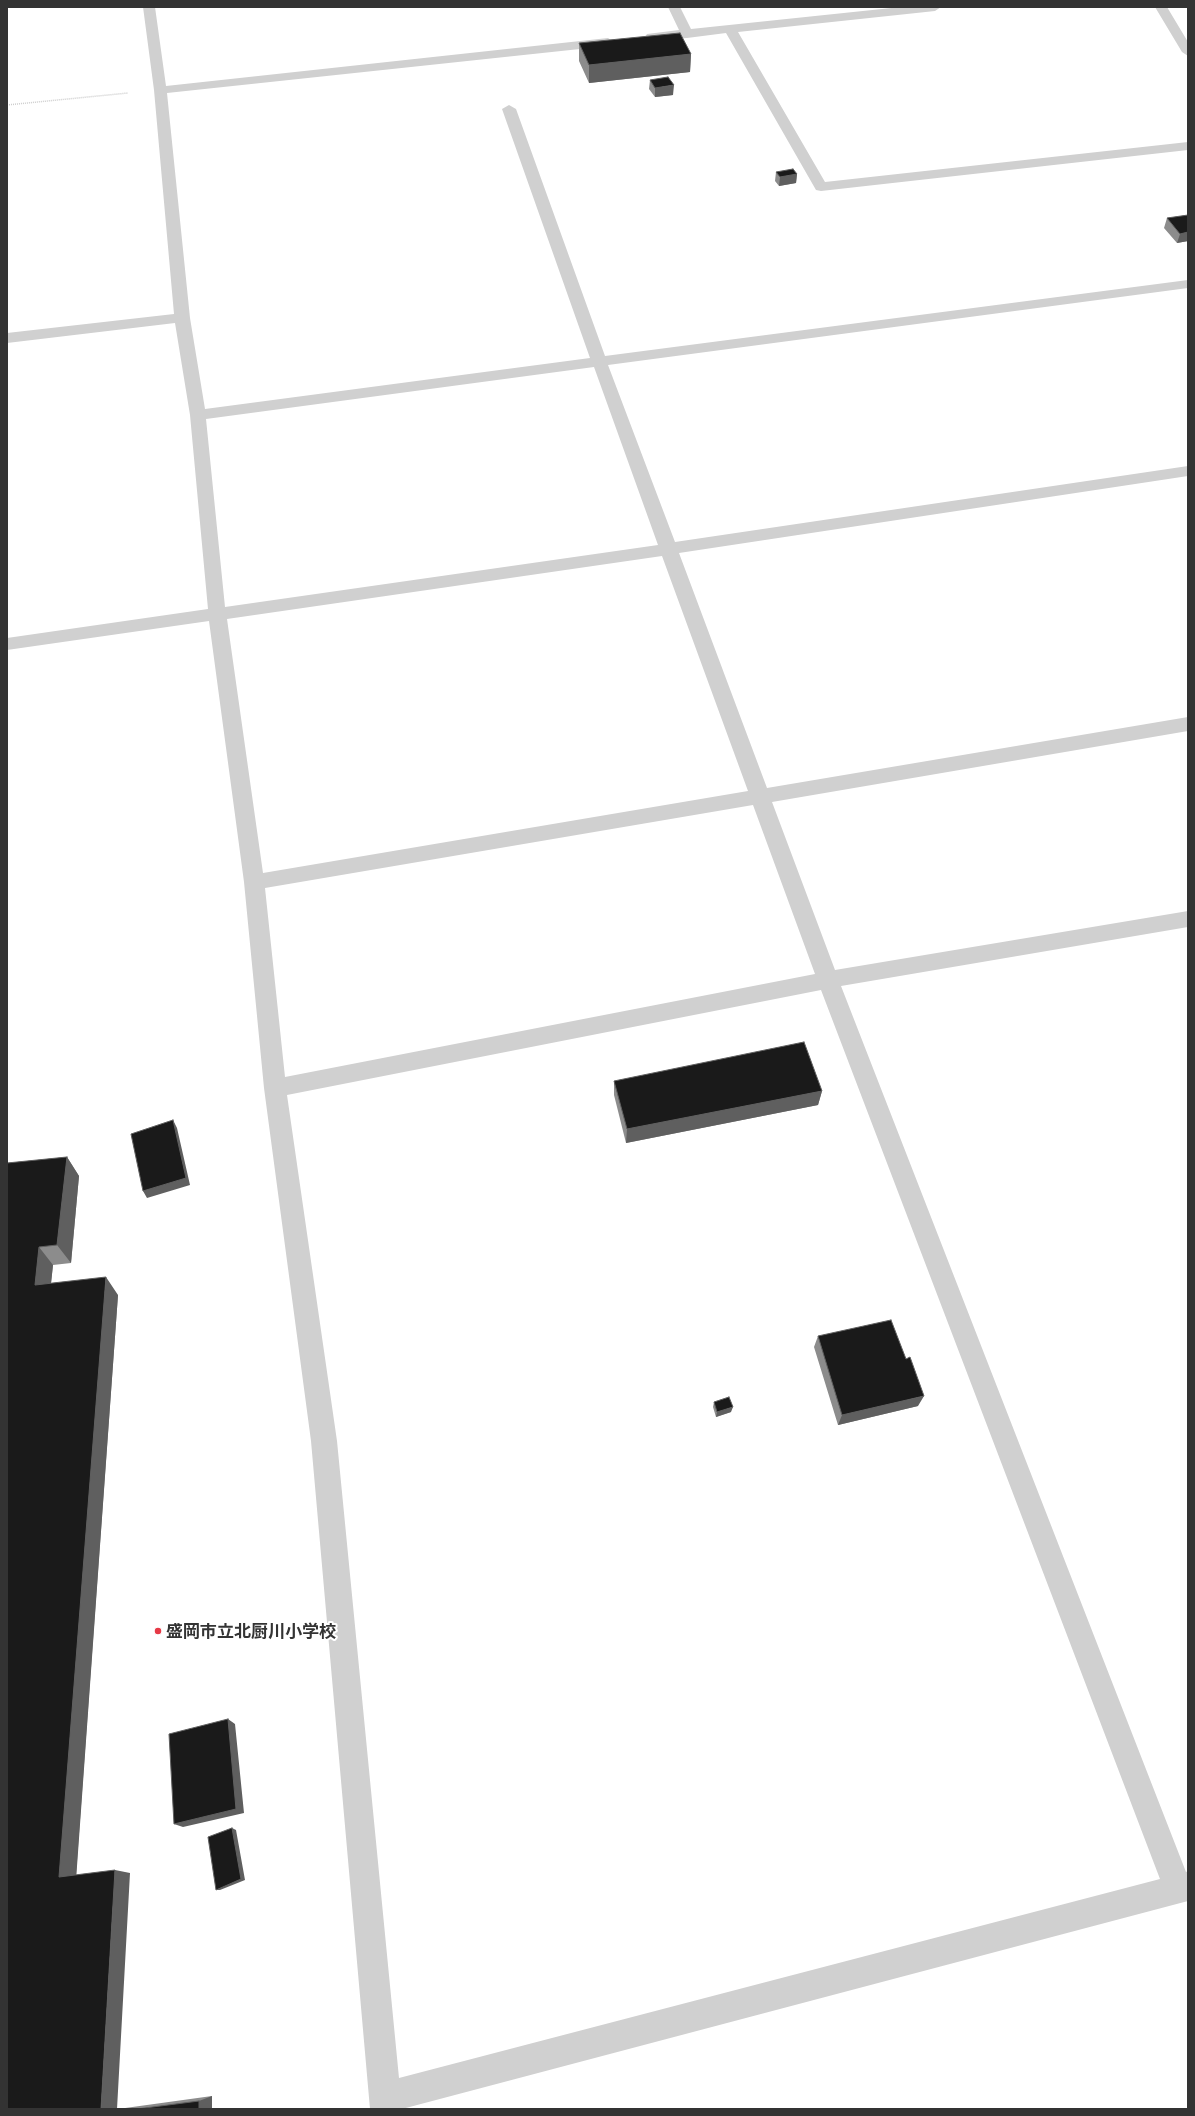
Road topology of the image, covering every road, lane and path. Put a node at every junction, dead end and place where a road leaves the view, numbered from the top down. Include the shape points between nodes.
1 (149, 7) edge
2 (674, 7) edge
3 (934, 7) edge
4 (1161, 7) edge
5 (730, 29) junction
6 (687, 34) junction
7 (640, 39) edge
8 (624, 40) edge
9 (1188, 52) edge
10 (160, 90) junction
11 (7, 106) edge
12 (509, 109) dead end
13 (1188, 146) edge
14 (1188, 284) edge
15 (182, 318) junction
16 (7, 338) edge
17 (599, 361) junction
18 (198, 415) junction
19 (1188, 471) edge
20 (668, 549) junction
21 (217, 614) junction
22 (7, 644) edge
23 (1188, 724) edge
24 (761, 796) junction
25 (254, 882) junction
26 (1188, 919) edge
27 (828, 980) junction
28 (275, 1088) junction
29 (1183, 1887) edge
30 (385, 2104) edge

1 - 10 lane
2 - 6 lane
3 - 5 lane
4 - 9 lane
5 - 6 lane
5 - 13 lane via 821,187
6 - 7 lane
8 - 10 lane
10 - 11 path
10 - 15 lane
12 - 17 lane
14 - 17 lane
15 - 16 lane
15 - 18 lane
17 - 18 lane
17 - 20 lane
18 - 21 lane
19 - 20 lane
20 - 21 lane
20 - 24 lane
21 - 22 lane
21 - 25 lane
23 - 24 lane
24 - 25 lane
24 - 27 lane
25 - 28 lane
26 - 27 lane
27 - 28 lane
27 - 29 lane
28 - 30 lane via 324,1442
29 - 30 lane

